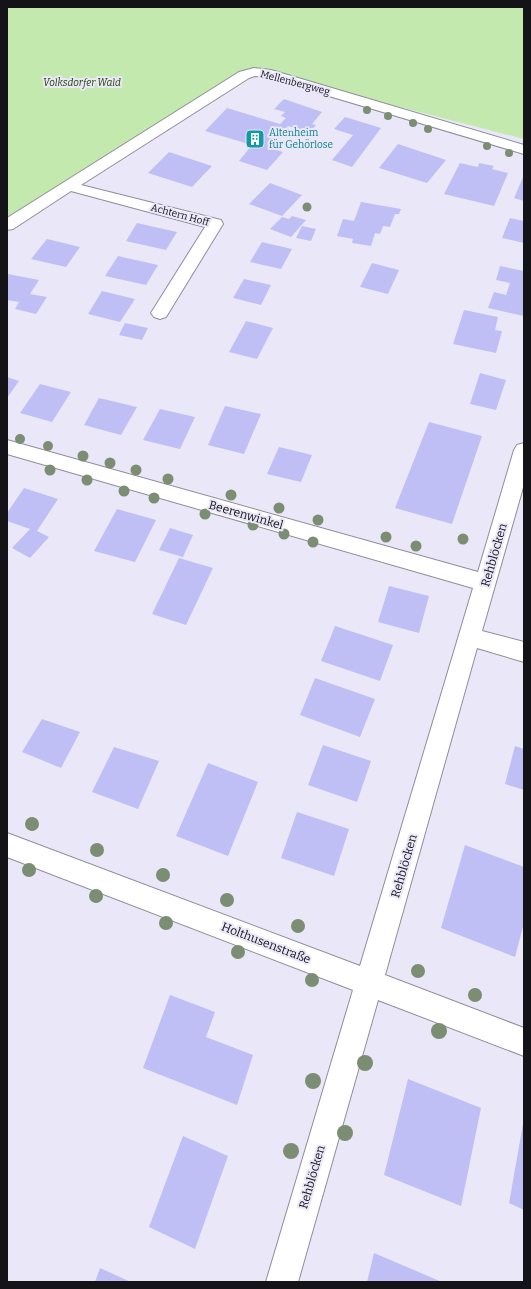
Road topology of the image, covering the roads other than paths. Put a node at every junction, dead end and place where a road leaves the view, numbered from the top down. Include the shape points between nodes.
1 (524, 150) edge
2 (68, 186) junction
3 (7, 225) edge
4 (160, 313) dead end
5 (7, 447) edge
6 (524, 450) edge
7 (485, 583) junction
8 (471, 637) junction
9 (524, 652) edge
10 (7, 845) edge
11 (370, 982) junction
12 (524, 1042) edge
13 (282, 1282) edge

1 - 2 street, Mellenbergweg via 254,72 244,75
2 - 3 street, Mellenbergweg
2 - 4 street, Achtern Hoff via 215,224
5 - 7 street, Beerenwinkel
6 - 7 street, Rehblöcken
7 - 8 street, Rehblöcken
8 - 9 street
8 - 11 street, Rehblöcken
10 - 11 street, Holthusenstraße
11 - 12 street, Holthusenstraße
11 - 13 street, Rehblöcken

